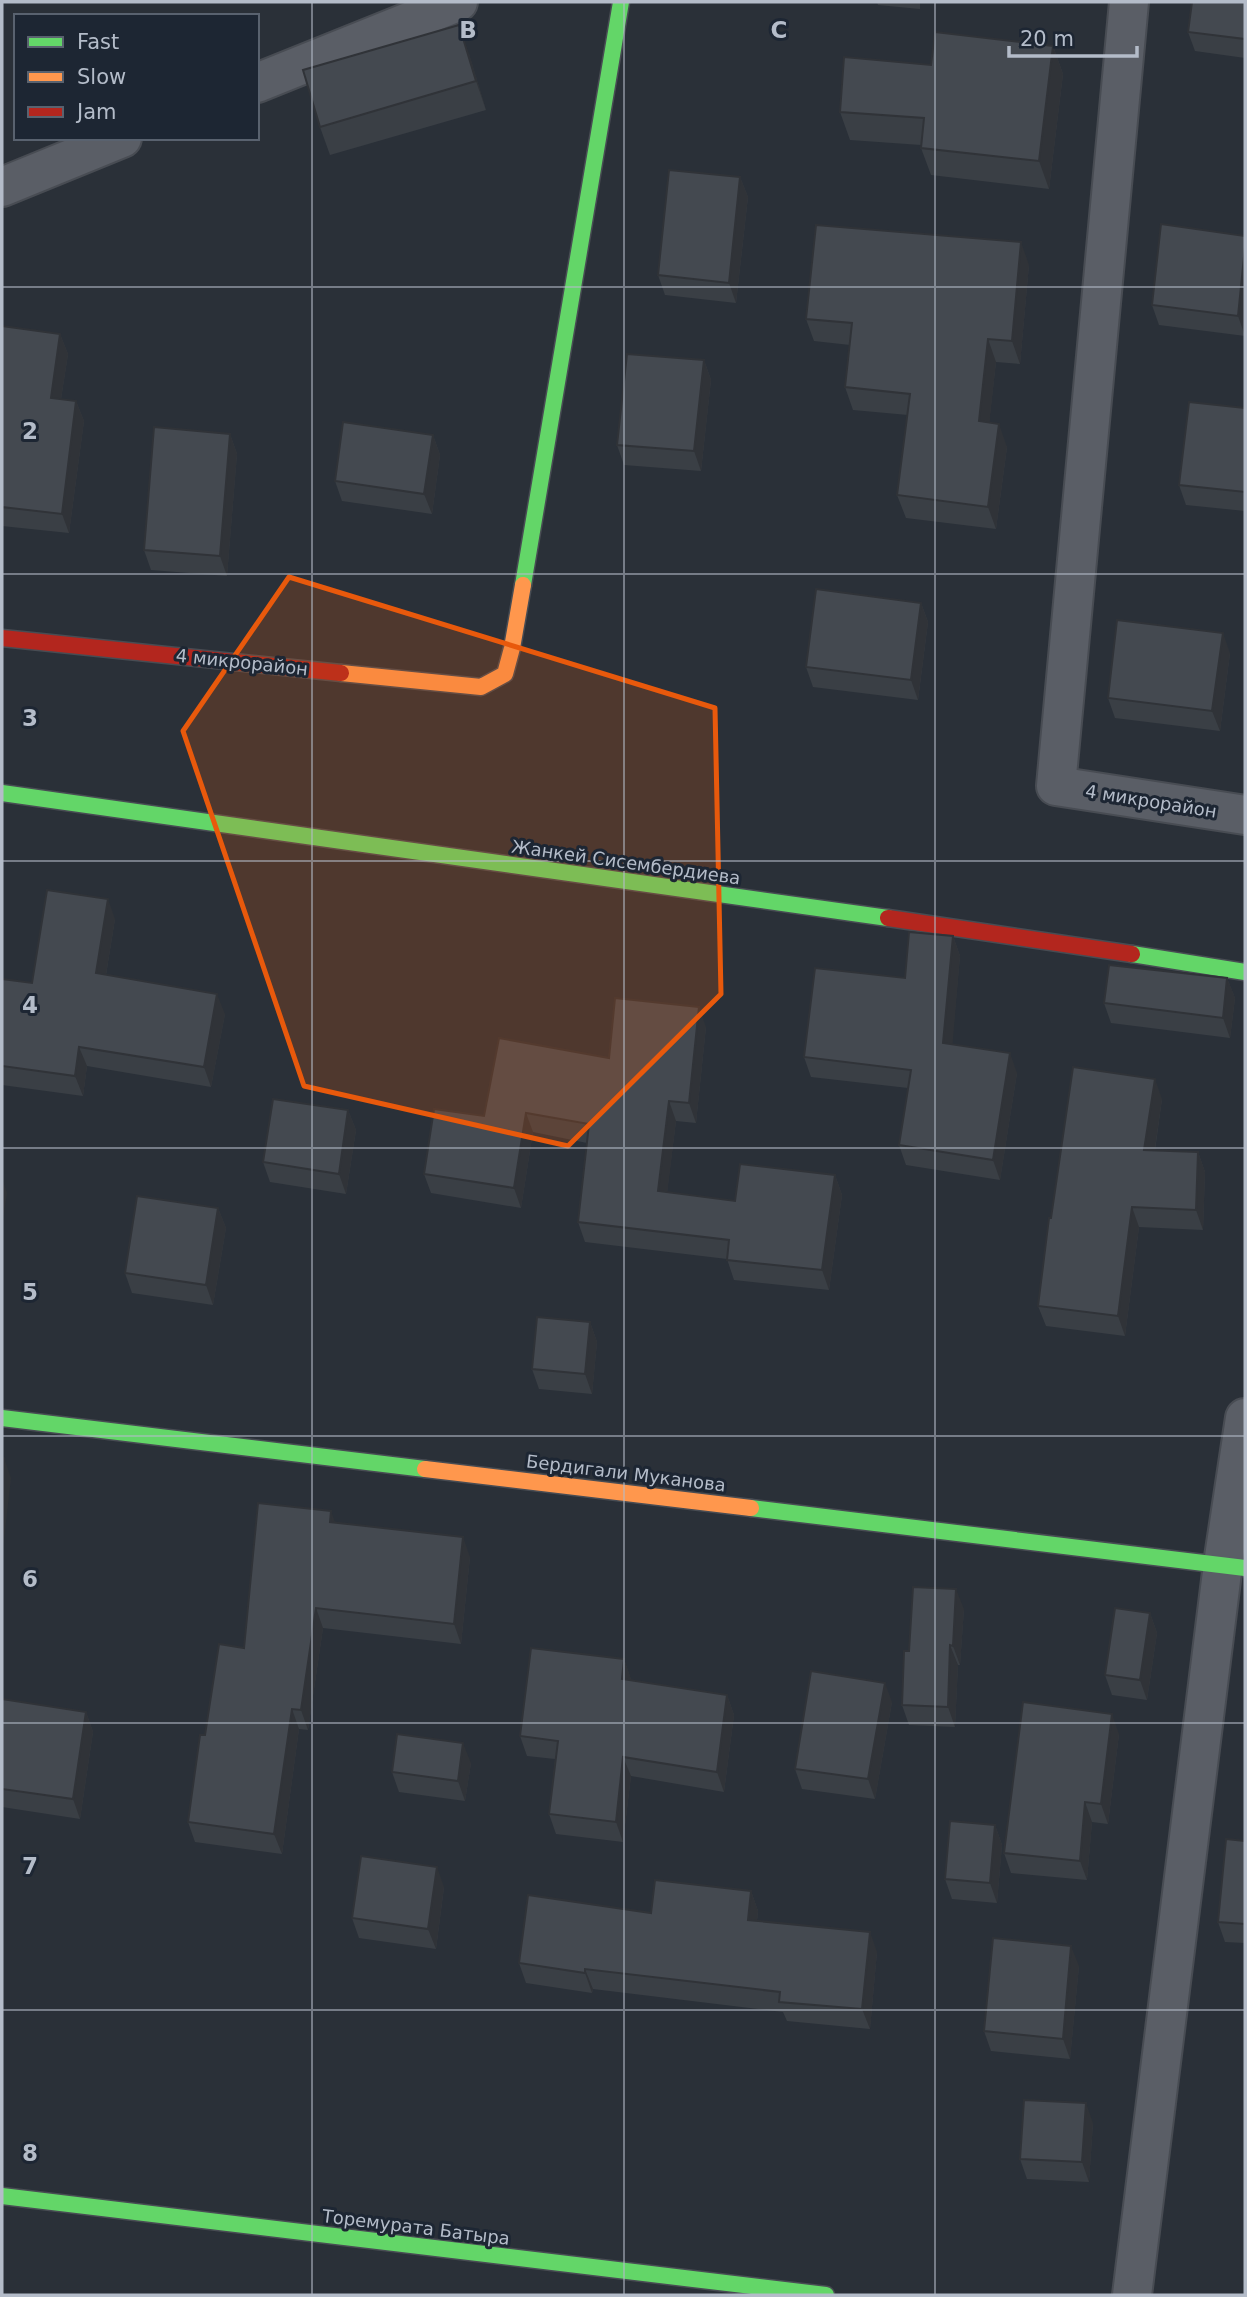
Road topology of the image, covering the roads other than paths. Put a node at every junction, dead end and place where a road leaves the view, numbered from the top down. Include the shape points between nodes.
1 (458, 2) edge
2 (621, 2) edge
3 (1129, 2) edge
4 (259, 82) edge
5 (117, 140) edge
6 (2, 187) edge
7 (2, 638) edge
8 (2, 793) edge
9 (1245, 815) edge
10 (1245, 972) edge
11 (2, 1418) edge
12 (1245, 1418) edge
13 (1234, 1566) edge
14 (2, 2196) edge
15 (826, 2295) edge
16 (1132, 2295) edge

1 - 4 street
2 - 7 street, 4 микрорайон via 505,674 481,687
3 - 9 street, 4 микрорайон via 1056,786
5 - 6 street
8 - 10 street, Жанкей Сисембердиева
11 - 13 street, Бердигали Муканова
12 - 13 street
13 - 16 street
14 - 15 street, Торемурата Батыра

